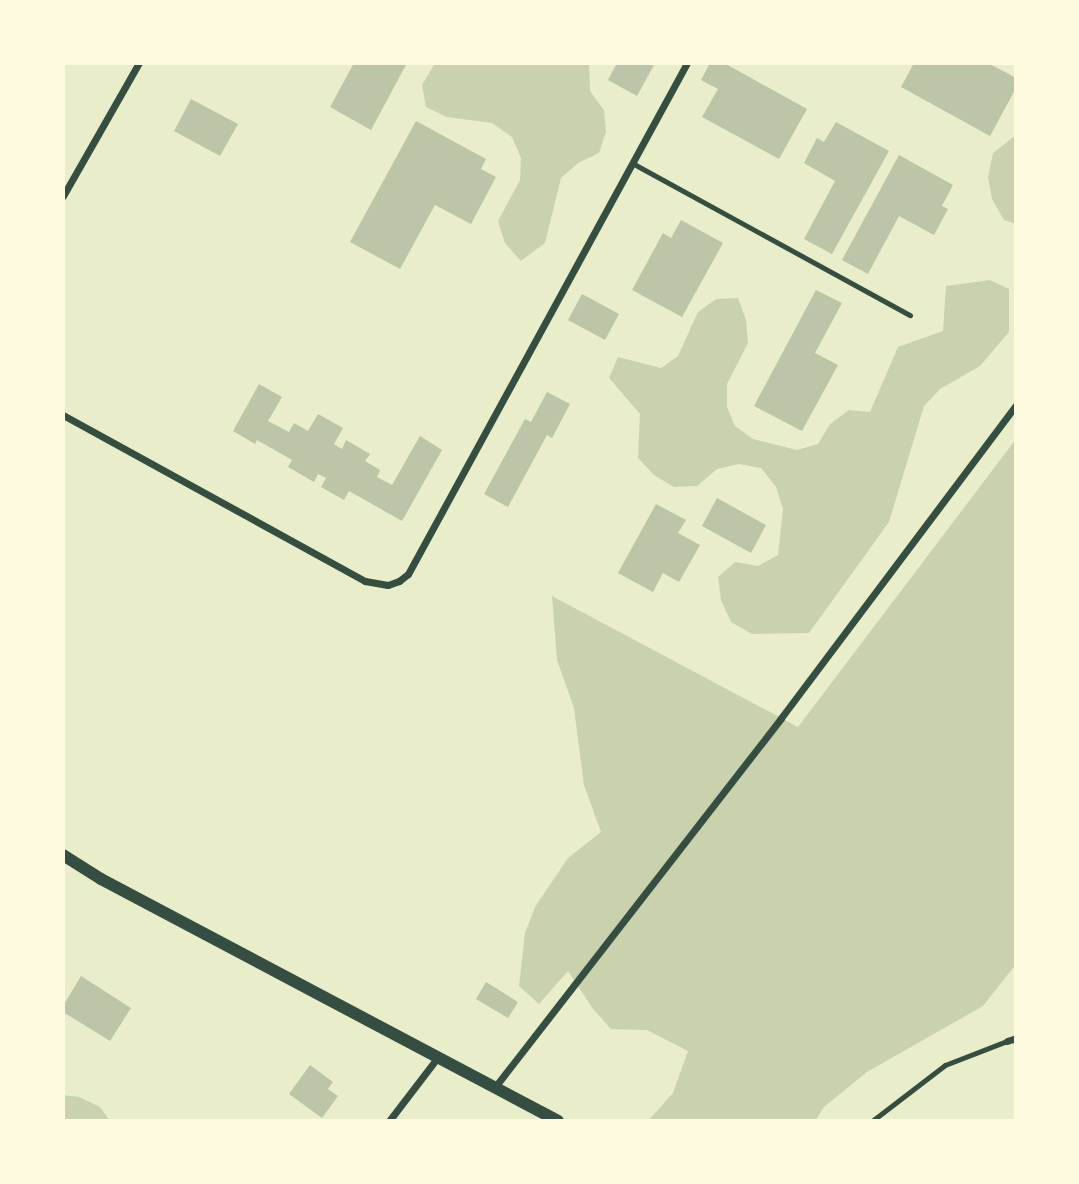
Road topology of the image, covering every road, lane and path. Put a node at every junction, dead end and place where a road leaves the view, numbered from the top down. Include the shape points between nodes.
1 (139, 63) edge
2 (687, 63) edge
3 (632, 163) junction
4 (63, 196) edge
5 (910, 315) dead end
6 (1016, 405) edge
7 (63, 415) edge
8 (63, 855) edge
9 (1016, 1038) edge
10 (1007, 1041) joint
11 (439, 1056) junction
12 (495, 1087) junction
13 (388, 1121) edge
14 (558, 1121) edge
15 (872, 1121) edge

1 - 4 street
2 - 3 street
3 - 5 lane
3 - 7 street via 408,574 399,581 388,585 365,581
6 - 12 street
8 - 11 street
9 - 10 street
10 - 15 lane via 945,1065
11 - 12 street
11 - 13 street
12 - 14 street

